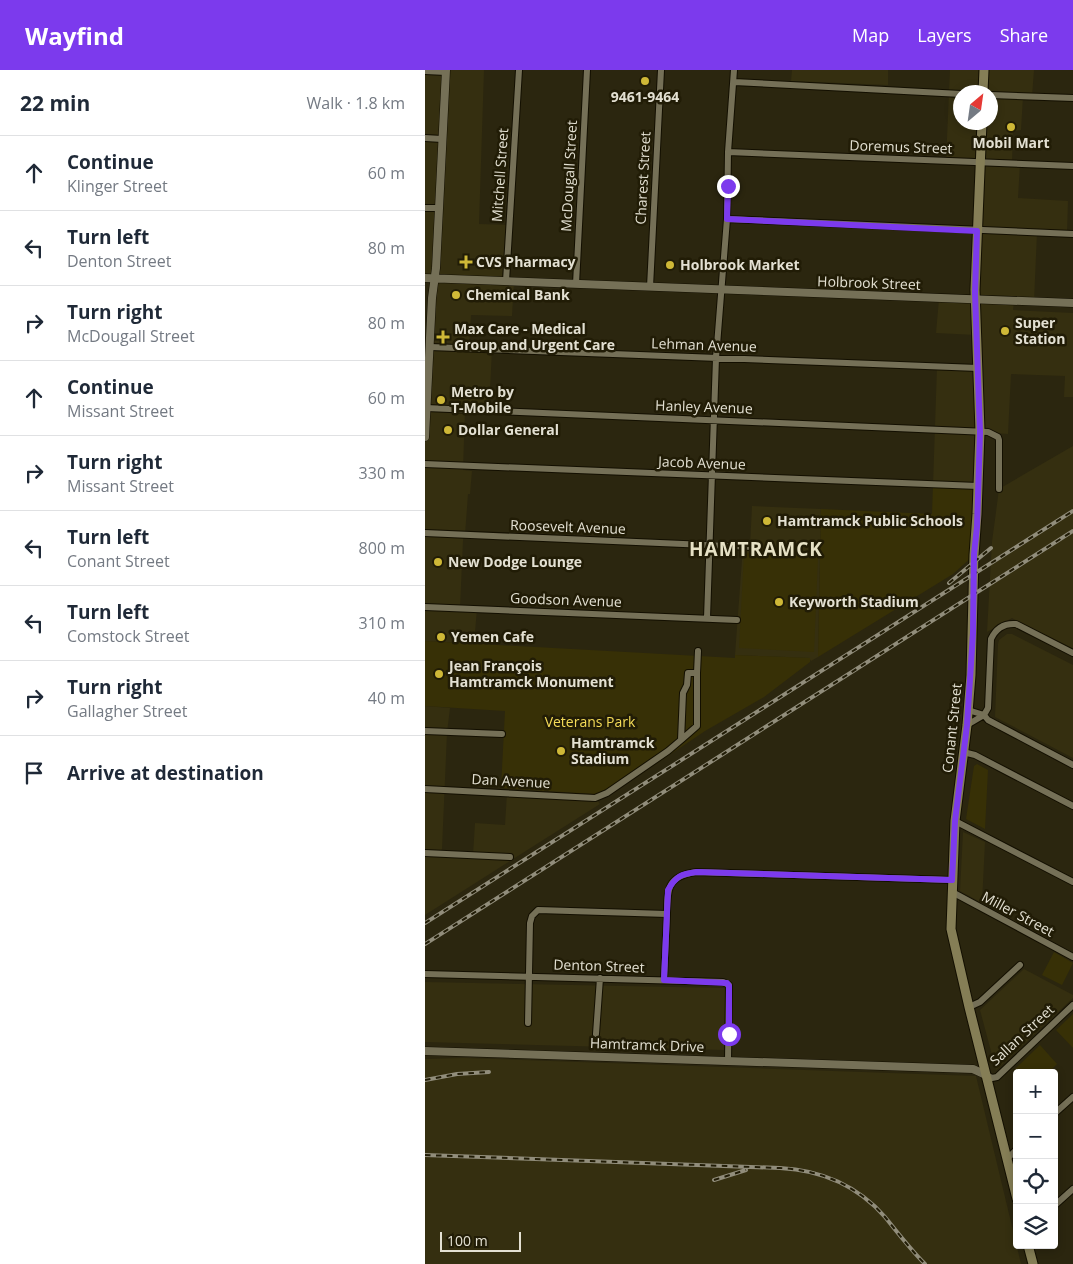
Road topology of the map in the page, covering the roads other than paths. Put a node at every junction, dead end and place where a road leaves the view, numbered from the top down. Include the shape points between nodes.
1 (519, 70) edge
2 (587, 70) edge
3 (661, 70) edge
4 (734, 70) edge
5 (984, 70) edge
6 (425, 71) edge
7 (446, 71) edge
8 (734, 82) junction
9 (983, 85) edge
10 (953, 94) edge
11 (998, 95) edge
12 (1073, 98) edge
13 (982, 130) edge
14 (425, 138) edge
15 (442, 139) junction
16 (728, 152) junction
17 (980, 162) junction
18 (1073, 166) edge
19 (425, 208) edge
20 (439, 208) junction
21 (727, 219) junction
22 (977, 231) junction
23 (1073, 234) edge
24 (425, 278) edge
25 (436, 278) junction
26 (506, 281) junction
27 (575, 284) junction
28 (650, 287) junction
29 (723, 289) junction
30 (975, 300) junction
31 (1073, 304) edge
32 (429, 347) junction
33 (716, 358) junction
34 (978, 368) junction
35 (426, 408) junction
36 (713, 420) junction
37 (980, 432) junction
38 (425, 437) edge
39 (425, 464) edge
40 (712, 476) junction
41 (978, 486) junction
42 (999, 488) dead end
43 (425, 533) edge
44 (711, 545) junction
45 (753, 546) dead end
46 (425, 607) edge
47 (707, 618) junction
48 (737, 620) dead end
49 (698, 651) dead end
50 (1073, 654) edge
51 (697, 673) junction
52 (968, 710) junction
53 (983, 715) junction
54 (967, 725) junction
55 (425, 731) edge
56 (502, 734) dead end
57 (681, 740) junction
58 (963, 752) junction
59 (1073, 765) edge
60 (425, 788) edge
61 (1073, 806) edge
62 (955, 821) junction
63 (425, 853) edge
64 (510, 857) dead end
65 (952, 880) junction
66 (1073, 882) edge
67 (952, 892) junction
68 (667, 914) junction
69 (1073, 957) edge
70 (1020, 966) dead end
71 (425, 974) edge
72 (528, 976) junction
73 (600, 978) junction
74 (664, 980) junction
75 (1073, 1005) edge
76 (969, 1007) junction
77 (528, 1023) dead end
78 (596, 1034) dead end
79 (425, 1051) edge
80 (728, 1060) junction
81 (986, 1076) junction
82 (1073, 1097) edge
83 (1058, 1110) edge
84 (1013, 1154) edge
85 (1007, 1159) junction
86 (1013, 1183) edge
87 (1073, 1189) edge
88 (1056, 1204) edge
89 (1029, 1249) edge
90 (1033, 1264) edge

1 - 26 street, Mitchell Street
2 - 27 street, McDougall Street
3 - 28 street, Charest Street
4 - 8 street
5 - 9 main road
6 - 7 street
7 - 15 street
8 - 10 street
8 - 16 street
11 - 12 street
13 - 17 main road, Conant Street
14 - 15 street
15 - 20 street
16 - 17 street, Doremus Street
16 - 21 street
17 - 18 street, Doremus Street
17 - 22 main road, Conant Street
19 - 20 street
20 - 25 street
21 - 22 street
21 - 29 street
22 - 23 street
22 - 30 main road, Conant Street
24 - 25 street, Holbrook Street
25 - 26 street, Holbrook Street
25 - 32 street
26 - 27 street, Holbrook Street
27 - 28 street, Holbrook Street
28 - 29 street, Holbrook Street
29 - 30 street, Holbrook Street
29 - 33 street
30 - 31 street, Holbrook Street
30 - 34 main road, Conant Street
32 - 33 street, Lehman Avenue
32 - 35 street
33 - 34 street, Lehman Avenue
33 - 36 street
34 - 37 main road, Conant Street
35 - 36 street, Hanley Avenue
35 - 38 street
36 - 37 street, Hanley Avenue
36 - 40 street
37 - 41 main road, Conant Street
37 - 42 street via 998,437
39 - 40 street, Jacob Avenue
40 - 41 street, Jacob Avenue
40 - 44 street
41 - 52 main road, Conant Street
43 - 44 street, Roosevelt Avenue
44 - 45 street, Roosevelt Avenue
44 - 47 street
46 - 47 street, Goodson Avenue
47 - 48 street, Goodson Avenue
49 - 51 street
50 - 53 street via 1016,624 1002,626 991,639 988,708
51 - 57 street via 697,726
51 - 57 street via 688,673 683,693
52 - 53 street
52 - 54 main road, Conant Street
53 - 54 street
53 - 59 street
54 - 58 main road, Conant Street
55 - 56 street
57 - 60 street, Dan Avenue via 607,793 595,798
58 - 61 street via 975,755
58 - 62 main road, Conant Street
62 - 65 main road, Conant Street
62 - 66 street
63 - 64 street
65 - 67 main road, Conant Street
65 - 68 street via 697,872 675,879 668,890
67 - 69 street, Miller Street
67 - 76 main road, Conant Street via 951,929
68 - 72 street via 538,910 530,923
68 - 74 street
70 - 76 street via 980,1002
71 - 72 street, Denton Street
72 - 73 street, Denton Street
72 - 77 street
73 - 74 street, Denton Street
73 - 78 street
74 - 80 street, Denton Street via 723,982 729,986
75 - 81 street, Sallan Street via 997,1077
76 - 81 main road, Conant Street
79 - 80 street, Hamtramck Drive
80 - 81 street, Hamtramck Drive via 973,1068
81 - 85 main road, Conant Street
82 - 83 street
84 - 85 street
85 - 86 main road, Conant Street
87 - 88 street
89 - 90 main road

